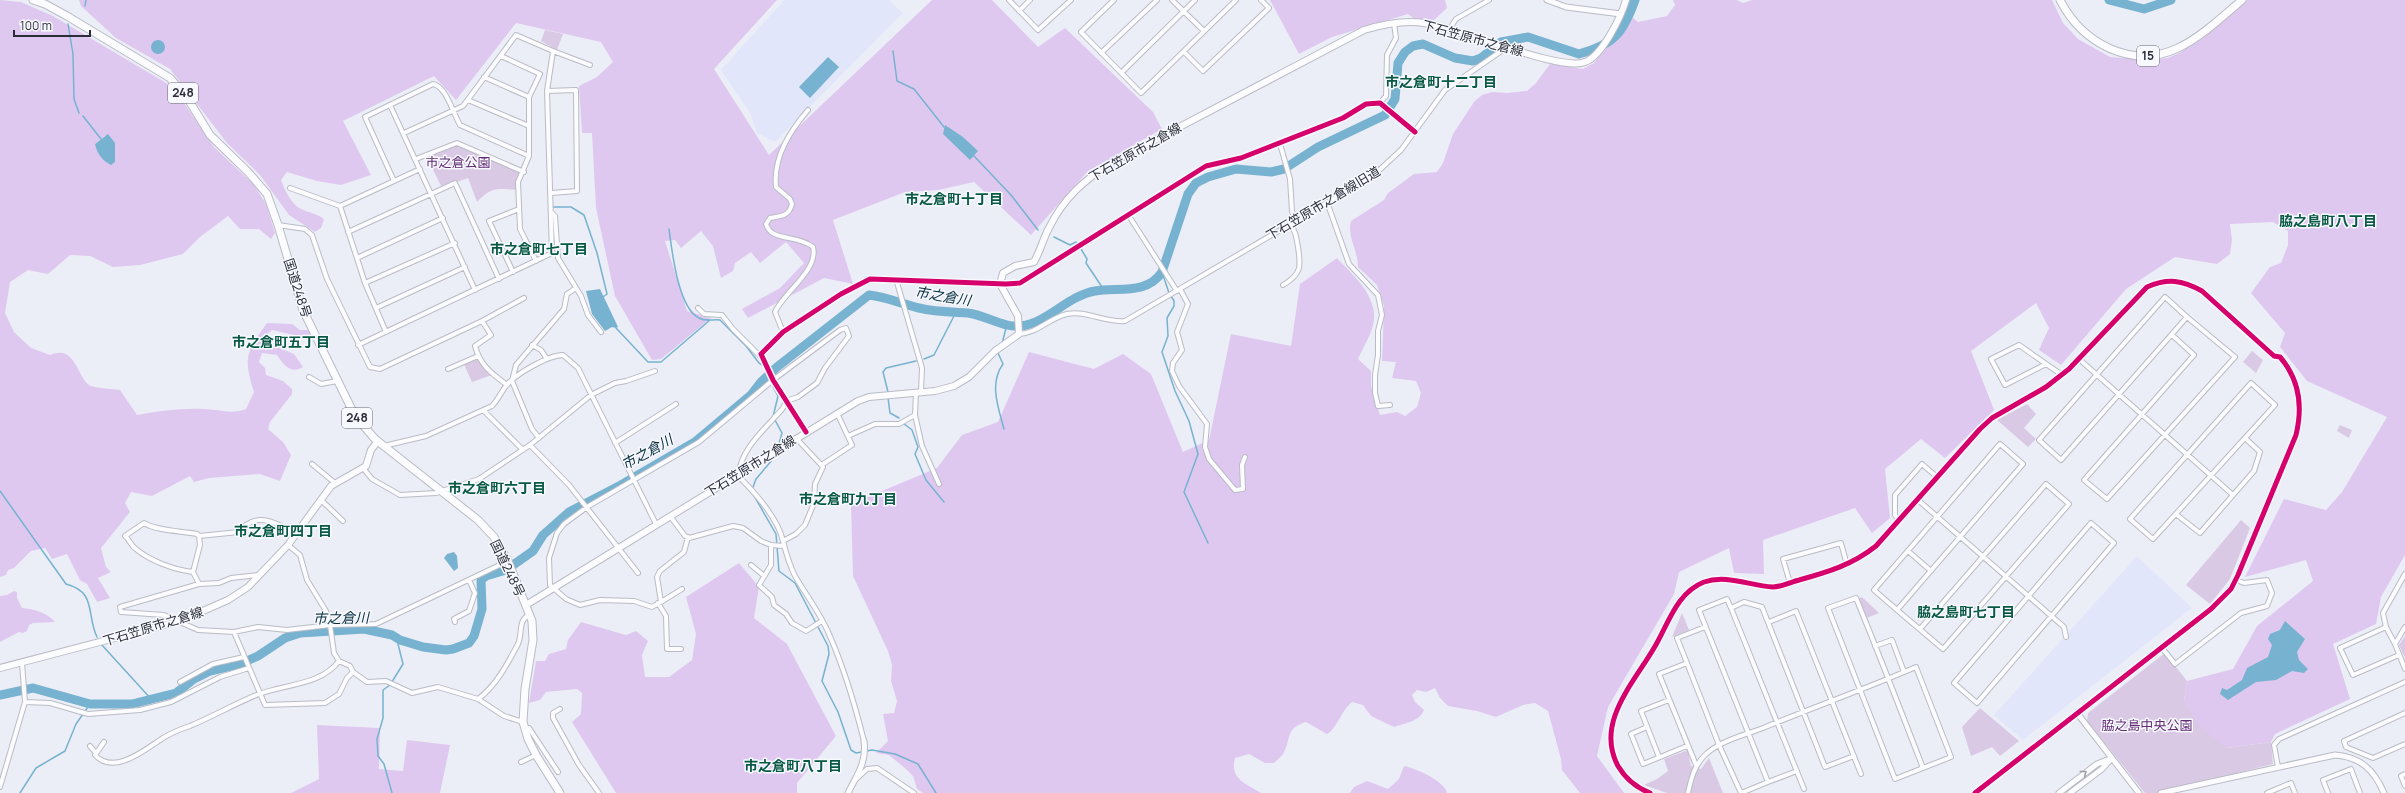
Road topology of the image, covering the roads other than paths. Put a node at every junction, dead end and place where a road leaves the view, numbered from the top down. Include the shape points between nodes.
1 (33, 0) edge
2 (1009, 0) edge
3 (1030, 0) edge
4 (1071, 0) edge
5 (1114, 0) edge
6 (1157, 0) edge
7 (1172, 0) edge
8 (1195, 0) edge
9 (1236, 0) edge
10 (1261, 0) edge
11 (1547, 0) edge
12 (1626, 0) edge
13 (2060, 0) edge
14 (2242, 0) edge
15 (1487, 1) edge
16 (46, 2) edge
17 (1019, 11) junction
18 (1183, 11) junction
19 (1621, 14) junction
20 (1394, 23) junction
21 (1449, 30) junction
22 (1204, 31) junction
23 (1507, 47) junction
24 (553, 51) junction
25 (1184, 52) junction
26 (1101, 53) junction
27 (501, 56) junction
28 (590, 65) dead end
29 (1121, 73) junction
30 (484, 77) junction
31 (547, 91) junction
32 (529, 97) junction
33 (468, 100) junction
34 (1382, 104) junction
35 (390, 105) junction
36 (808, 110) dead end
37 (452, 111) junction
38 (529, 126) junction
39 (1415, 132) junction
40 (404, 133) junction
41 (1280, 144) junction
42 (529, 156) junction
43 (416, 159) junction
44 (420, 169) junction
45 (524, 172) junction
46 (394, 180) junction
47 (290, 188) dead end
48 (432, 193) junction
49 (551, 194) junction
50 (1327, 202) junction
51 (340, 206) junction
52 (519, 209) junction
53 (551, 212) junction
54 (1129, 216) junction
55 (443, 218) junction
56 (1295, 220) junction
57 (1290, 223) junction
58 (278, 225) junction
59 (348, 232) junction
60 (454, 243) junction
61 (357, 258) junction
62 (536, 261) junction
63 (465, 267) junction
64 (513, 272) junction
65 (499, 279) junction
66 (896, 279) junction
67 (365, 283) junction
68 (1000, 284) junction
69 (1283, 284) dead end
70 (576, 288) junction
71 (476, 290) junction
72 (1177, 291) junction
73 (524, 298) dead end
74 (376, 308) junction
75 (698, 308) dead end
76 (2187, 317) junction
77 (482, 321) junction
78 (386, 332) junction
79 (601, 332) dead end
80 (782, 332) junction
81 (1019, 332) junction
82 (2172, 335) junction
83 (358, 345) junction
84 (532, 345) junction
85 (478, 356) junction
86 (547, 359) junction
87 (762, 359) junction
88 (2079, 359) junction
89 (2046, 364) junction
90 (448, 369) dead end
91 (655, 371) dead end
92 (2096, 374) junction
93 (2062, 375) junction
94 (309, 377) dead end
95 (773, 380) junction
96 (337, 381) junction
97 (512, 381) junction
98 (506, 385) junction
99 (919, 391) junction
100 (591, 394) junction
101 (2119, 396) junction
102 (786, 401) junction
103 (676, 404) dead end
104 (1390, 405) dead end
105 (483, 410) junction
106 (837, 413) junction
107 (915, 415) junction
108 (2142, 416) junction
109 (806, 432) junction
110 (848, 436) junction
111 (2165, 436) junction
112 (539, 438) junction
113 (796, 438) junction
114 (2244, 438) junction
115 (378, 441) junction
116 (616, 443) junction
117 (530, 445) junction
118 (384, 446) junction
119 (523, 450) junction
120 (2188, 456) junction
121 (1245, 457) dead end
122 (312, 464) dead end
123 (823, 464) junction
124 (362, 468) junction
125 (738, 473) junction
126 (2210, 476) junction
127 (1937, 477) junction
128 (635, 481) junction
129 (336, 483) junction
130 (939, 484) dead end
131 (441, 490) junction
132 (2233, 495) junction
133 (1918, 500) junction
134 (322, 501) junction
135 (587, 507) junction
136 (2176, 515) junction
137 (670, 516) junction
138 (1937, 517) junction
139 (1900, 520) junction
140 (343, 521) dead end
141 (656, 524) junction
142 (298, 534) junction
143 (199, 536) junction
144 (688, 537) junction
145 (1960, 537) junction
146 (783, 541) junction
147 (288, 545) junction
148 (771, 545) junction
149 (784, 546) junction
150 (619, 547) junction
151 (1908, 551) junction
152 (1983, 556) junction
153 (508, 561) junction
154 (751, 564) dead end
155 (1847, 565) junction
156 (1931, 571) junction
157 (193, 572) junction
158 (638, 573) dead end
159 (2405, 574) edge
160 (258, 575) junction
161 (763, 575) junction
162 (2006, 576) junction
163 (469, 580) junction
164 (2236, 580) junction
165 (1790, 583) junction
166 (199, 584) junction
167 (552, 588) junction
168 (682, 589) dead end
169 (2029, 597) junction
170 (660, 603) junction
171 (526, 605) junction
172 (1731, 608) junction
173 (1897, 610) junction
174 (530, 613) junction
175 (2052, 616) junction
176 (180, 621) junction
177 (822, 621) junction
178 (455, 622) dead end
179 (1769, 622) junction
180 (330, 625) junction
181 (1705, 627) junction
182 (2386, 627) junction
183 (2405, 627) edge
184 (1920, 629) junction
185 (234, 632) junction
186 (2066, 637) dead end
187 (2395, 644) junction
188 (1875, 646) junction
189 (2162, 648) junction
190 (681, 649) dead end
191 (2399, 655) junction
192 (244, 657) junction
193 (339, 661) junction
194 (22, 663) junction
195 (1687, 663) junction
196 (0, 668) edge
197 (249, 668) junction
198 (2405, 669) edge
199 (353, 672) junction
200 (1904, 672) junction
201 (1888, 679) junction
202 (180, 682) dead end
203 (2405, 682) edge
204 (1860, 690) junction
205 (259, 694) junction
206 (478, 698) junction
207 (1669, 700) junction
208 (1832, 701) junction
209 (25, 702) junction
210 (560, 709) dead end
211 (1803, 712) junction
212 (2077, 714) junction
213 (2405, 714) edge
214 (1775, 723) junction
215 (524, 725) junction
216 (1647, 727) junction
217 (1747, 734) junction
218 (864, 741) joint
219 (104, 742) dead end
220 (2405, 744) edge
221 (1719, 745) junction
222 (90, 746) dead end
223 (1687, 746) junction
224 (96, 753) junction
225 (536, 756) junction
226 (1854, 756) junction
227 (1659, 757) junction
228 (2112, 758) junction
229 (521, 762) dead end
230 (1696, 765) junction
231 (2278, 767) junction
232 (1923, 768) junction
233 (1797, 771) junction
234 (558, 772) dead end
235 (1861, 774) dead end
236 (2405, 774) edge
237 (853, 782) junction
238 (1768, 782) junction
239 (2405, 786) edge
240 (0, 787) edge
241 (1804, 789) dead end
242 (560, 793) edge
243 (599, 793) edge
244 (848, 793) edge
245 (914, 793) edge
246 (1650, 793) edge
247 (1688, 793) edge
248 (1975, 793) edge
249 (2059, 793) edge
250 (2070, 793) edge
251 (2139, 793) edge
252 (2161, 793) edge
253 (2267, 793) edge
254 (2295, 793) edge
255 (2328, 793) edge
256 (2360, 793) edge
257 (2384, 793) edge

1 - 16 main road, 国道248号 / 248
2 - 17 street
3 - 17 street
4 - 17 street via 1038,30
5 - 26 street via 1081,32
6 - 26 street
7 - 18 street
8 - 18 street
9 - 22 street
10 - 25 street via 1269,8 1203,71
11 - 19 street via 1566,7
12 - 19 main road, 下石笠原市之倉線
13 - 14 main road, 15 via 2074,22 2096,40 2118,52 2144,56 2170,51 2184,44
15 - 21 street via 1456,19
16 - 58 main road, 国道248号 / 248 via 170,78 188,99 210,135 260,184 271,203
18 - 22 street
18 - 29 street
19 - 23 main road, 下石笠原市之倉線 via 1593,58 1578,64 1553,61
20 - 21 main road, 下石笠原市之倉線 via 1425,23
20 - 34 street via 1396,38 1387,55 1386,96
20 - 68 main road, 下石笠原市之倉線 via 1347,37 1094,174 1079,185 1057,212 1034,262 1007,269
21 - 23 main road, 下石笠原市之倉線
22 - 25 street
23 - 39 street, 下石笠原市之倉線旧道 via 1445,90
24 - 27 street via 516,35
24 - 28 street
24 - 31 street
25 - 29 street via 1141,93
26 - 29 street
27 - 30 street
27 - 32 street via 540,74
30 - 32 street
30 - 33 street
31 - 49 street
31 - 49 street via 576,90 577,191
32 - 38 street
33 - 37 street
33 - 38 street
34 - 39 street
34 - 41 street via 1366,104 1343,118
35 - 37 street via 433,84 444,91
35 - 40 street
35 - 46 street via 365,117
36 - 80 street via 791,130 777,167 776,187 790,198 790,211 784,216 770,218 766,224 774,236 803,240 813,247 815,254 809,267 775,312
37 - 40 street
37 - 42 street via 460,125
38 - 42 street
39 - 50 street, 下石笠原市之倉線旧道 via 1401,150 1374,175
40 - 43 street
41 - 54 street via 1241,158 1206,166
41 - 56 street via 1288,172
42 - 45 street
43 - 44 street
43 - 45 street via 457,143
44 - 46 street
44 - 48 street
45 - 52 street via 518,182
46 - 51 street
47 - 51 street
48 - 55 street
48 - 59 street
48 - 65 street via 454,183
49 - 53 street
50 - 56 street, 下石笠原市之倉線旧道
50 - 104 street via 1349,264 1378,295 1382,315 1378,331 1375,393 1378,406
51 - 59 street
52 - 62 street via 520,229
52 - 64 street via 489,221
53 - 62 street via 552,253
53 - 70 street via 555,216 558,258
54 - 68 street via 1020,283
54 - 72 street
55 - 60 street
55 - 61 street
56 - 57 street, 下石笠原市之倉線旧道
57 - 69 street via 1298,237 1301,263 1294,277
57 - 72 street, 下石笠原市之倉線旧道
58 - 83 street via 305,229 312,235 327,279
58 - 96 main road, 国道248号 / 248 via 303,310
59 - 61 street
60 - 63 street
60 - 67 street
61 - 67 street
62 - 64 street
63 - 71 street
63 - 74 street
64 - 65 street
65 - 71 street
66 - 68 street
66 - 80 street via 878,278 863,282
66 - 99 street via 922,368
67 - 74 street
68 - 81 main road via 1018,316
70 - 79 street via 588,315
70 - 84 street via 567,294 564,309
71 - 78 street
72 - 81 street via 1125,321 1068,314 1054,319 1030,334
72 - 121 street via 1188,304 1177,332 1182,350 1173,363 1172,371 1179,386 1207,424 1205,447 1209,459 1235,490 1243,489 1242,465
73 - 77 street
74 - 78 street
75 - 87 street via 704,314 722,315
76 - 82 street
76 - 92 street via 2165,297
76 - 111 street via 2235,357
77 - 83 street via 380,369 370,367
77 - 85 street via 490,335 475,346
78 - 83 street
80 - 87 street via 762,350
81 - 99 main road, 下石笠原市之倉線 via 997,349 969,377 954,386 936,391
82 - 101 street
82 - 108 street via 2194,354
84 - 86 street via 541,350
84 - 97 street via 516,365
85 - 90 street
85 - 98 street via 484,367
86 - 97 street
86 - 100 street via 558,355 570,360 578,368
87 - 95 street
88 - 92 street
88 - 93 street
88 - 164 street via 2147,287 2160,281 2174,280 2188,283 2202,291 2290,368 2298,389 2301,408 2296,435
89 - 89 street via 2005,385 1991,359 2019,345
89 - 93 street
91 - 100 street via 615,382
92 - 101 street
92 - 101 street via 2039,440 2062,460
93 - 127 street via 1992,418
94 - 96 street via 321,384
95 - 102 street
95 - 102 street via 843,328 849,332 846,342 825,368 818,384 798,398
95 - 128 street via 699,442
96 - 115 main road, 国道248号 / 248 via 355,416
97 - 98 street
97 - 112 street via 532,429
98 - 105 street via 500,398
99 - 106 main road, 下石笠原市之倉線 via 864,398
99 - 107 street
100 - 112 street
100 - 116 street
101 - 108 street
102 - 109 street
102 - 125 street via 780,413 746,450
103 - 116 street
105 - 118 street via 426,436
105 - 119 street
106 - 109 main road, 下石笠原市之倉線
106 - 110 street
107 - 110 street via 899,424 875,424
107 - 130 street via 925,455
108 - 111 street
108 - 111 street via 2084,480 2107,499
109 - 113 main road, 下石笠原市之倉線
110 - 123 street via 852,445
111 - 120 street
112 - 117 street
113 - 123 street
113 - 125 main road, 下石笠原市之倉線
114 - 120 street via 2275,405 2251,384
114 - 126 street
114 - 132 street via 2260,452 2254,471
115 - 118 main road, 国道248号 / 248
115 - 124 main road via 370,450 368,461
116 - 128 street
117 - 119 street
117 - 135 street
118 - 131 main road, 国道248号 / 248
119 - 131 street via 486,476
120 - 126 street
120 - 136 street via 2130,519 2152,539
122 - 129 street
123 - 146 street via 814,488 814,503 805,525
124 - 129 main road, 下石笠原市之倉線
124 - 131 street via 372,479 395,494 436,493
125 - 137 main road, 下石笠原市之倉線
125 - 146 street via 756,493
126 - 132 street
126 - 136 street
127 - 133 street
127 - 139 street via 1922,464 1895,495 1895,515
128 - 135 street
128 - 141 street
129 - 134 main road, 下石笠原市之倉線 via 331,486
131 - 153 main road, 国道248号 / 248 via 490,532
132 - 136 street via 2200,533
133 - 138 street
133 - 139 street
134 - 140 street
134 - 142 main road, 下石笠原市之倉線
135 - 150 street
135 - 167 street via 564,524 557,533 549,558
137 - 141 main road, 下石笠原市之倉線
137 - 144 street
138 - 145 street
138 - 145 street via 2000,444 2023,464
138 - 151 street
139 - 155 street via 1876,546
141 - 150 main road, 下石笠原市之倉線
142 - 143 street via 275,523 255,519 245,524 239,532
142 - 147 main road, 下石笠原市之倉線
143 - 157 street via 200,545
143 - 157 street via 175,529 150,528 144,524 124,536 137,550 162,563
144 - 148 street via 733,526 743,528 761,542
144 - 170 street via 684,552 660,571 657,577
145 - 152 street
145 - 156 street
146 - 149 street
147 - 160 main road, 下石笠原市之倉線
147 - 180 street via 300,555 307,580 326,611
148 - 149 street
148 - 161 street via 771,565
149 - 177 street via 795,576
150 - 158 street
150 - 167 main road, 下石笠原市之倉線
151 - 156 street
151 - 173 street via 1874,590
152 - 162 street
152 - 162 street via 2046,484 2052,489 2069,504
152 - 184 street
153 - 163 street
153 - 171 main road, 国道248号 / 248
154 - 161 street
155 - 165 street
155 - 165 street via 1841,543 1783,559
156 - 173 street
157 - 166 street
159 - 182 street via 2385,608
160 - 166 street via 231,578 219,583
160 - 176 main road, 下石笠原市之倉線 via 248,587 228,600
161 - 177 street via 759,585 792,623 806,631
162 - 169 street
162 - 184 street via 1943,649
163 - 178 street via 475,593 469,611 454,619
163 - 180 street via 376,624
164 - 189 street via 2222,601
164 - 189 street via 2244,583 2267,580 2272,593 2267,606 2236,616 2175,664
165 - 246 street via 1774,587 1728,580 1705,582 1696,586 1677,603 1655,647 1616,710 1611,726 1612,750 1621,771 1635,785
166 - 176 street via 120,607 121,612 164,615
167 - 170 street via 566,599 580,605 600,600 634,601 652,607
167 - 171 main road, 下石笠原市之倉線
168 - 170 street
169 - 175 street
169 - 175 street via 2091,523 2114,543
169 - 175 street via 1954,683 1977,703
170 - 190 street via 666,616 667,649
171 - 174 main road, 国道248号 / 248
172 - 179 street via 1744,602 1762,607
172 - 181 street via 1727,599 1699,610
172 - 214 street
173 - 184 street
174 - 206 street via 522,621 518,643 494,685
174 - 215 main road, 国道248号 / 248 via 533,640 525,689
175 - 186 street via 2064,627
176 - 185 street via 198,630
176 - 194 main road, 下石笠原市之倉線
177 - 218 street via 851,695
179 - 208 street via 1796,611
179 - 211 street
180 - 185 street via 287,630 258,627
180 - 193 street via 334,653
181 - 195 street via 1677,638
181 - 217 street
182 - 187 street
182 - 191 street via 2340,648 2353,675
183 - 187 street
185 - 192 street
187 - 191 street
188 - 200 street via 1892,640
188 - 201 street
188 - 204 street via 1856,598 1828,608
189 - 212 street
191 - 198 street
192 - 197 street
192 - 202 street via 213,664
193 - 199 street via 350,666
193 - 205 street via 321,677
194 - 196 main road, 下石笠原市之倉線
194 - 209 street
195 - 207 street via 1659,674
195 - 221 street
197 - 205 street
197 - 209 street via 220,677 171,702 140,710 88,714 50,703
199 - 205 street via 339,694 325,703 283,703 270,706 265,705
199 - 206 street via 367,682 390,682 412,693 438,687
200 - 201 street
200 - 232 street via 1916,667 1951,757
201 - 204 street
201 - 232 street
203 - 231 street via 2279,739 2274,746
204 - 208 street
204 - 232 street via 1895,779
205 - 224 street via 168,736 140,754 122,761 105,761 98,758
206 - 215 street via 504,716
207 - 216 street via 1641,711
207 - 223 street
208 - 211 street
208 - 226 street
209 - 240 street
210 - 243 street via 553,713 553,718 579,765
211 - 214 street
211 - 226 street via 1826,768
212 - 228 street
212 - 248 street
213 - 220 street via 2344,741 2346,747 2372,758
214 - 217 street
214 - 233 street
215 - 225 main road, 国道248号 / 248
215 - 234 street via 529,728
216 - 227 street
216 - 227 street via 1631,734 1643,764
217 - 221 street
217 - 238 street
218 - 237 street via 864,763
219 - 224 street
221 - 230 street
221 - 238 street via 1740,793
222 - 224 street
223 - 227 street
223 - 230 street
225 - 229 street
225 - 242 main road, 国道248号 / 248
226 - 235 street
249 -> 228 street via 2097,764
228 - 250 street via 2102,769
228 - 251 street
230 - 247 street
231 - 252 street
231 - 257 street via 2335,755 2348,756 2368,766 2378,778
233 - 238 street
233 - 241 street
236 - 239 street via 2401,776
237 - 244 street
237 - 245 street via 867,769 877,768
253 - 254 street via 2291,783
255 - 256 street via 2323,780 2351,769

